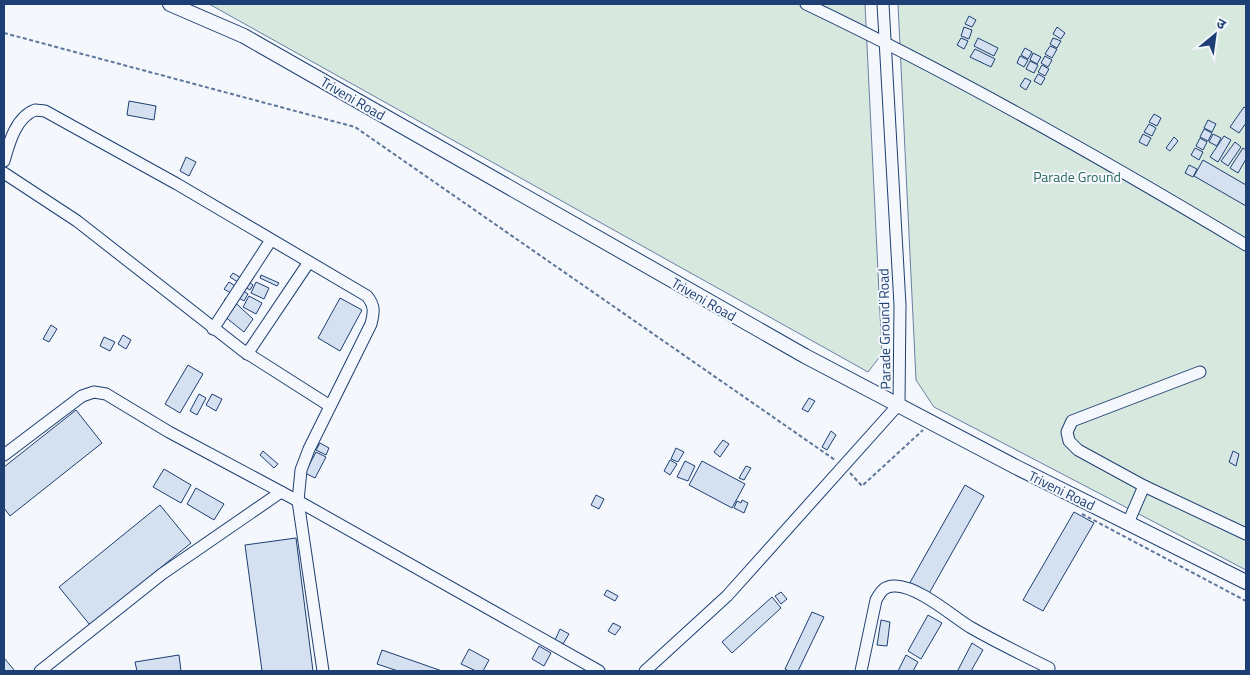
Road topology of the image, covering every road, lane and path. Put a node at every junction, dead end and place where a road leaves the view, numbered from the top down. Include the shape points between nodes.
1 (170, 4) edge
2 (806, 4) edge
3 (883, 4) edge
4 (4, 32) edge
5 (886, 42) junction
6 (4, 161) edge
7 (4, 173) edge
8 (271, 240) junction
9 (1246, 245) edge
10 (309, 262) junction
11 (213, 329) junction
12 (247, 354) junction
13 (1200, 372) dead end
14 (899, 404) junction
15 (330, 406) junction
16 (922, 430) dead end
17 (4, 455) edge
18 (842, 466) junction
19 (1144, 486) junction
20 (281, 492) junction
21 (298, 501) junction
22 (1080, 513) dead end
23 (1128, 523) junction
24 (1246, 534) edge
25 (1246, 582) edge
26 (1246, 601) edge
27 (1049, 668) dead end
28 (40, 671) edge
29 (323, 671) edge
30 (599, 671) edge
31 (645, 671) edge
32 (861, 671) edge

1 - 14 main road, Triveni Road via 244,36 805,356
2 - 5 street
3 - 5 street, Parade Ground Road
4 - 18 path via 355,127
5 - 9 street via 1108,162
5 - 14 street, Parade Ground Road via 900,305
6 - 8 street via 12,135 23,118 35,110 45,111
7 - 11 street via 77,221
8 - 10 street
8 - 11 street
10 - 12 street
10 - 15 street via 367,296 373,304 371,324
11 - 12 street
12 - 15 street
13 - 19 street via 1070,424 1067,432 1069,441 1078,450
14 - 18 street, Parade Ground Road
14 - 23 main road, Triveni Road
15 - 21 street via 301,470
16 - 18 path via 862,486
17 - 20 street via 82,396 94,392 106,394
18 - 31 street, Parade Ground Road via 727,596
19 - 23 street
19 - 24 street
20 - 21 street
20 - 28 street via 162,574
21 - 29 street
21 - 30 street
22 - 26 path
23 - 25 main road, Triveni Road
27 - 32 street via 978,631 909,588 888,586 876,600

